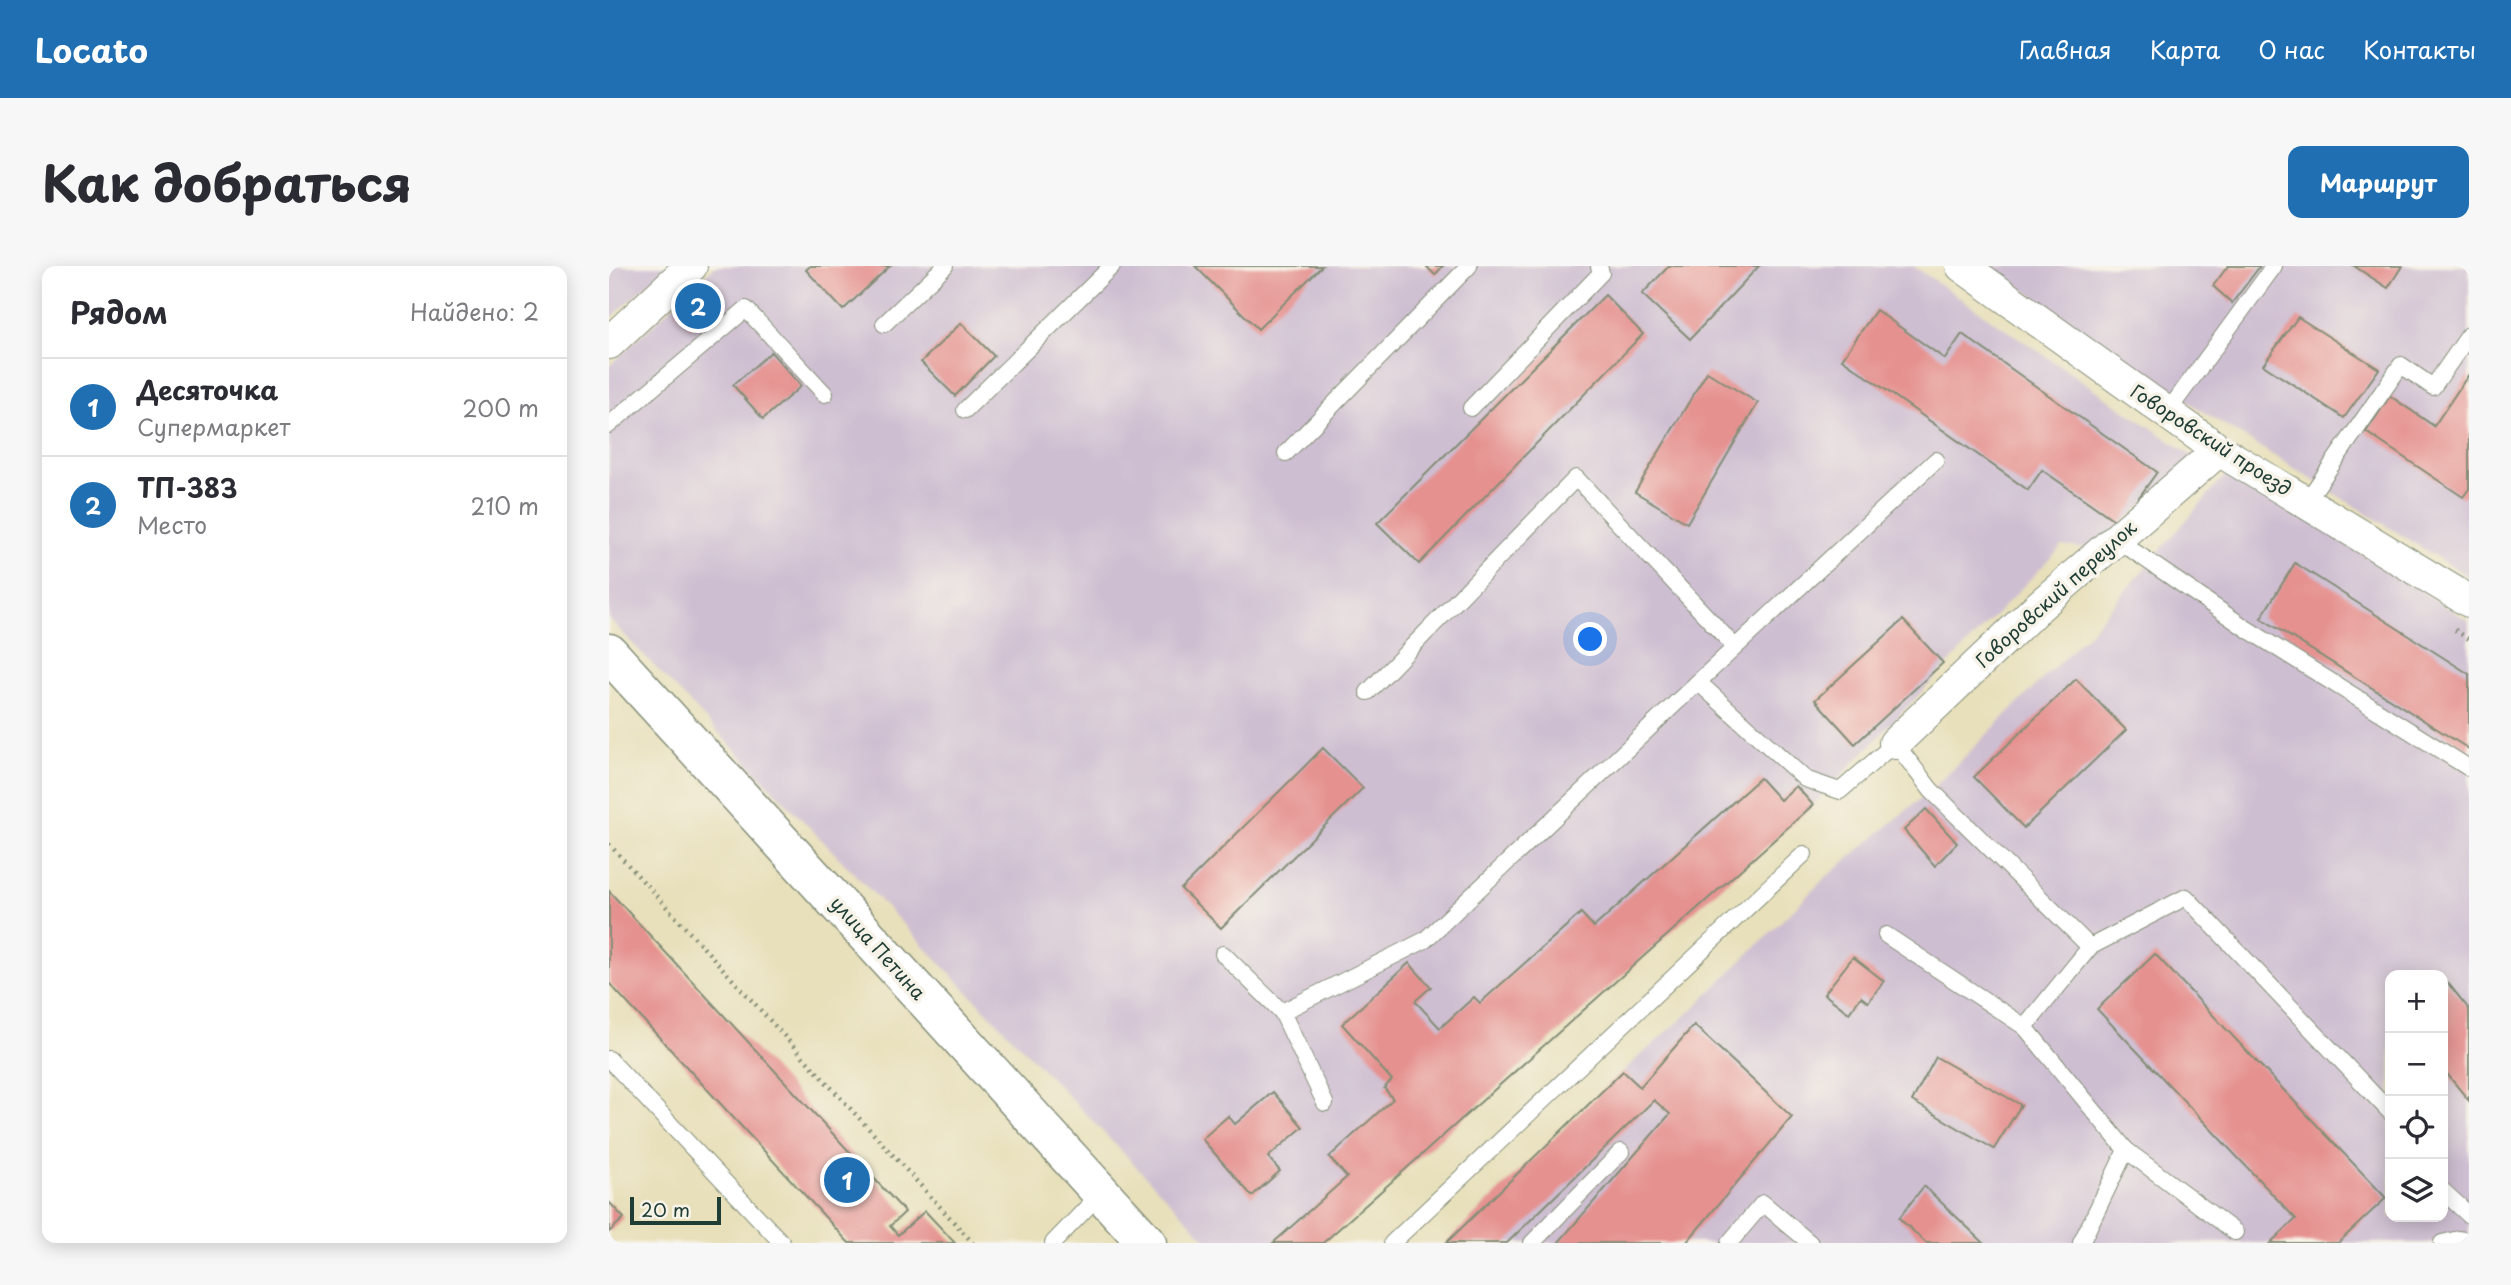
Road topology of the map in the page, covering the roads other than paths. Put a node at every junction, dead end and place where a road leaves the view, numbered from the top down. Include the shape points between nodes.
1 (691, 266) edge
2 (945, 266) edge
3 (1112, 266) edge
4 (1469, 266) edge
5 (1599, 266) edge
6 (1962, 266) edge
7 (2274, 266) edge
8 (884, 324) dead end
9 (2469, 335) edge
10 (609, 343) edge
11 (825, 394) dead end
12 (1471, 408) dead end
13 (965, 410) dead end
14 (2166, 414) junction
15 (609, 425) edge
16 (2219, 450) junction
17 (1286, 453) dead end
18 (1936, 460) dead end
19 (2306, 502) junction
20 (2116, 540) junction
21 (2469, 600) edge
22 (1735, 647) junction
23 (609, 653) edge
24 (1698, 682) junction
25 (1368, 692) dead end
26 (1895, 743) junction
27 (2469, 768) edge
28 (1804, 854) dead end
29 (1886, 934) dead end
30 (2090, 947) junction
31 (1223, 954) dead end
32 (1282, 1012) junction
33 (2025, 1027) junction
34 (609, 1059) edge
35 (1325, 1103) dead end
36 (2385, 1107) edge
37 (2126, 1150) junction
38 (1622, 1152) dead end
39 (1101, 1193) junction
40 (2448, 1196) edge
41 (2469, 1215) edge
42 (2235, 1232) dead end
43 (2469, 1241) edge
44 (782, 1243) edge
45 (1053, 1243) edge
46 (1147, 1243) edge
47 (1392, 1243) edge
48 (1532, 1243) edge
49 (1729, 1243) edge
50 (1810, 1243) edge
51 (2081, 1243) edge
52 (2442, 1243) edge

1 - 10 street
2 - 8 lane
3 - 13 lane
4 - 17 lane
5 - 12 lane via 1601,273
6 - 14 street, Говоровский проезд
7 - 14 lane
9 - 19 lane via 2433,387 2401,365
11 - 15 lane via 746,309
14 - 16 street, Говоровский проезд
16 - 19 street, Говоровский проезд
16 - 20 street, Говоровский переулок
18 - 22 lane
19 - 21 street, Говоровский проезд
20 - 26 street, Говоровский переулок
20 - 27 lane via 2247,629
22 - 24 lane
22 - 25 lane via 1576,478
23 - 39 street, улица Петина
24 - 26 lane via 1805,779 1840,791
24 - 32 lane via 1425,940
26 - 30 lane via 1931,790
28 - 47 lane
29 - 33 lane
30 - 33 lane
30 - 36 lane via 2186,897
31 - 32 lane
32 - 35 lane
33 - 37 lane
34 - 44 lane
37 - 42 lane
37 - 51 lane
38 - 48 lane
39 - 45 lane
39 - 46 street, улица Петина
40 - 41 lane
43 - 52 lane
49 - 50 lane via 1763,1203

